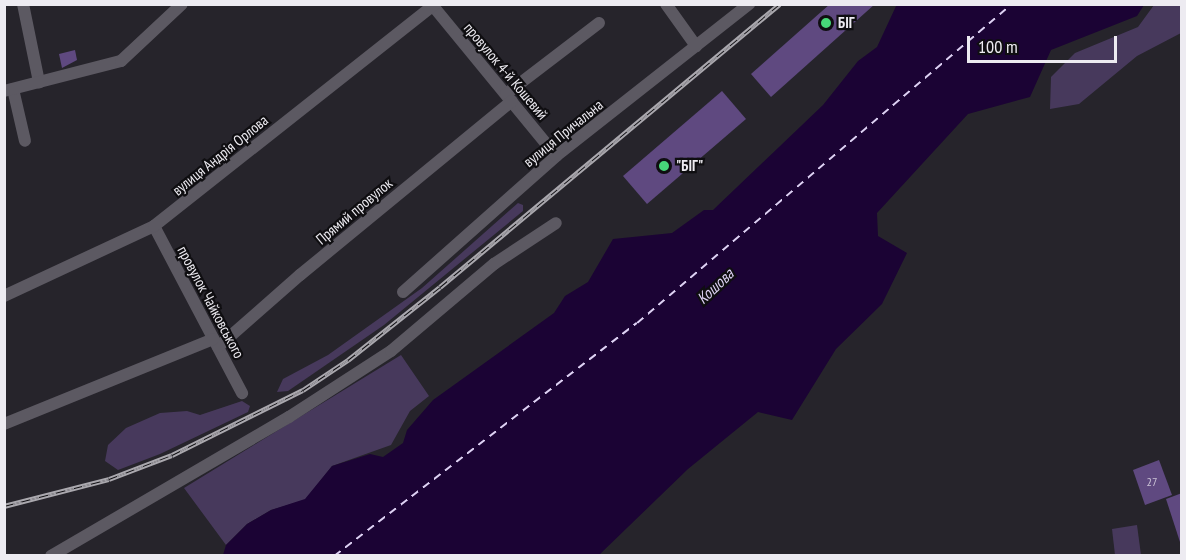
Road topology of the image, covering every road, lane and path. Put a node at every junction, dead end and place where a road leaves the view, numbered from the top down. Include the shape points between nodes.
1 (23, 4) edge
2 (182, 4) edge
3 (666, 4) edge
4 (749, 4) edge
5 (434, 5) edge
6 (599, 23) dead end
7 (696, 46) junction
8 (39, 82) junction
9 (9, 90) edge
10 (509, 97) junction
11 (25, 141) dead end
12 (556, 156) junction
13 (556, 223) dead end
14 (154, 226) junction
15 (403, 292) dead end
16 (4, 296) edge
17 (216, 343) junction
18 (242, 393) dead end
19 (4, 424) edge
20 (51, 555) edge

1 - 8 street
2 - 8 street via 121,61
3 - 7 street
4 - 7 street, вулиця Причальна
5 - 10 street, провулок 4-й Кошевий
5 - 14 street, вулиця Андрія Орлова
6 - 10 street, Прямий провулок
7 - 12 street, вулиця Причальна
8 - 9 street
9 - 11 street
10 - 12 street, провулок 4-й Кошевий
10 - 17 street, Прямий провулок
12 - 15 street, вулиця Причальна
13 - 20 street via 494,264 382,357 288,417
14 - 16 street, вулиця Андрія Орлова
14 - 17 street, провулок Чайковського
17 - 18 street, провулок Чайковського
17 - 19 street, Прямий провулок

